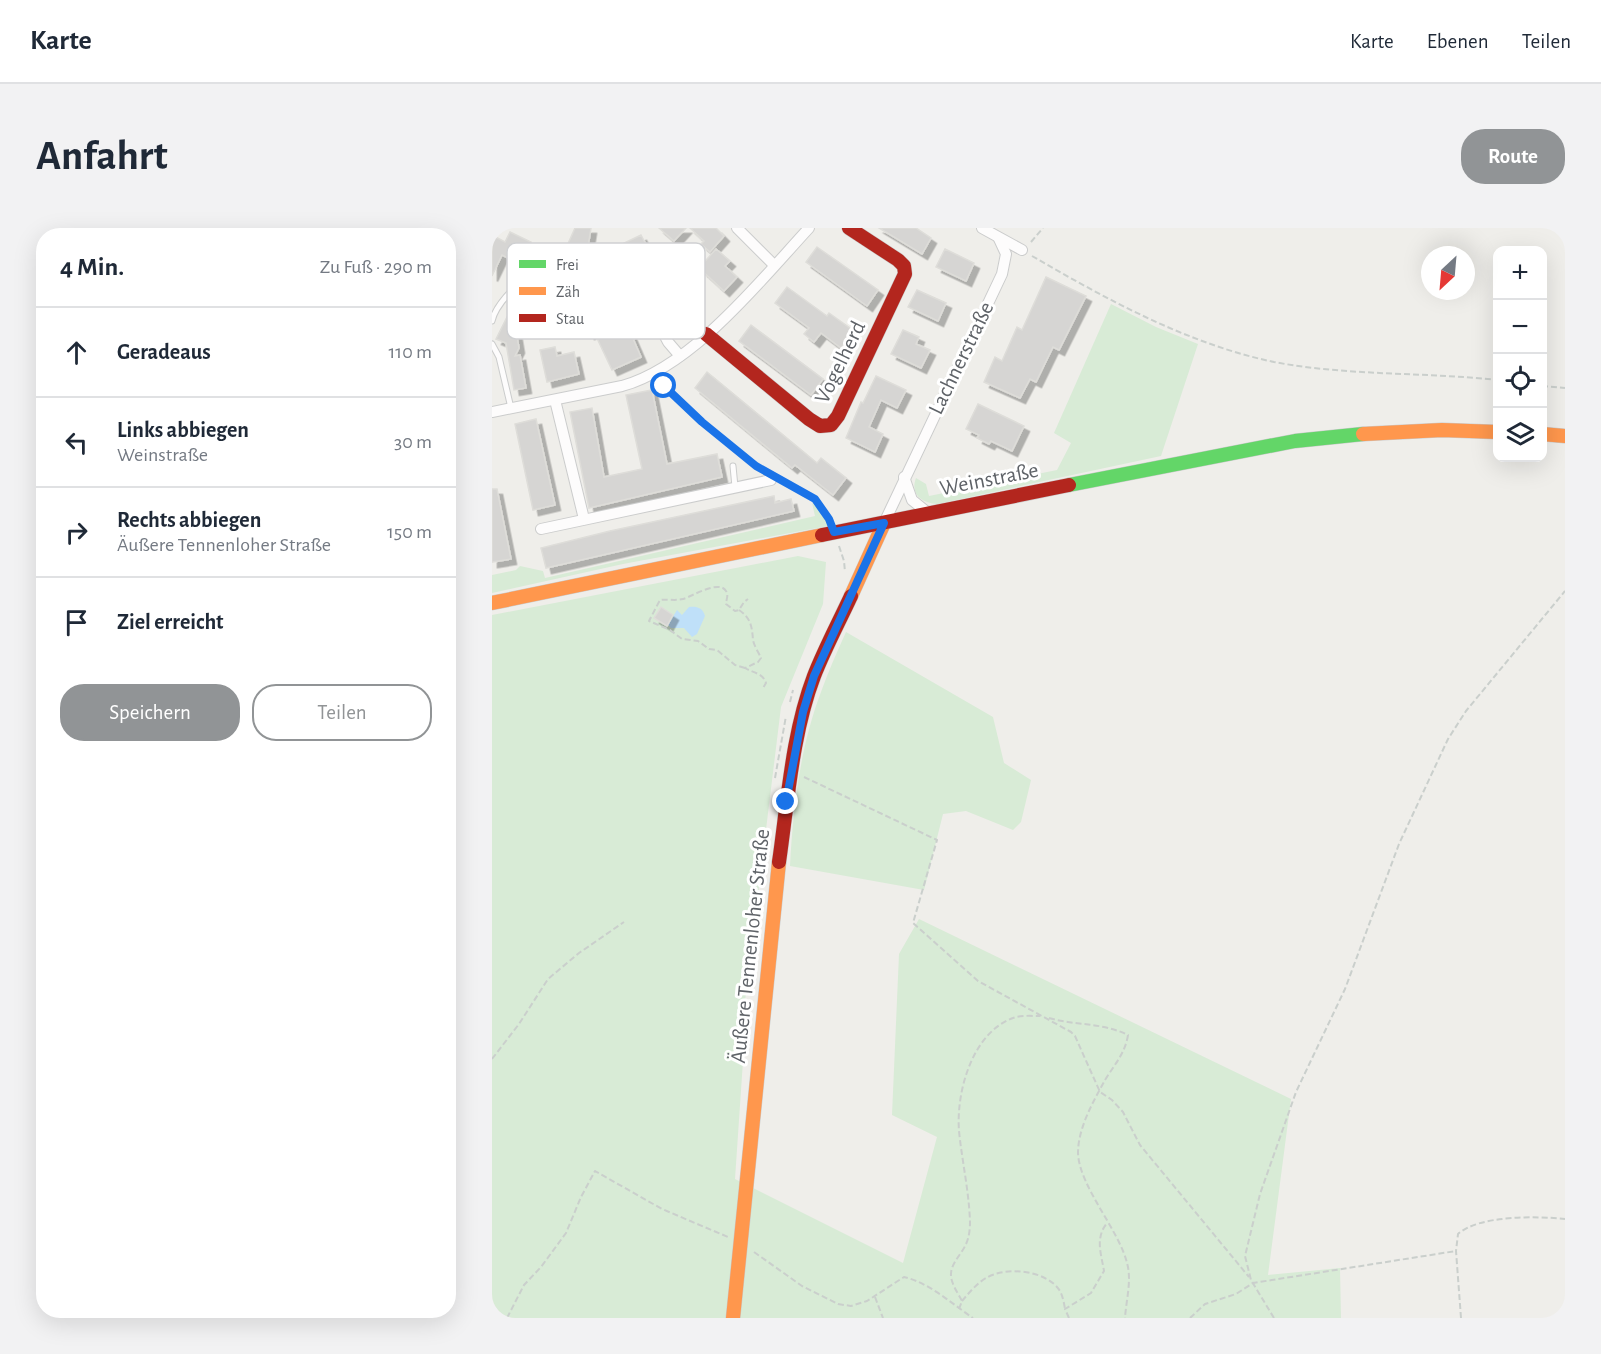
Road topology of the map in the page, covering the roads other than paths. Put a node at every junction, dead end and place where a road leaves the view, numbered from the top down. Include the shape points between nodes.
1 (737, 228) edge
2 (808, 228) edge
3 (849, 228) edge
4 (982, 228) edge
5 (999, 239) junction
6 (1022, 250) road end
7 (774, 265) junction
8 (507, 297) edge
9 (492, 321) edge
10 (706, 334) joint
11 (666, 339) edge
12 (700, 339) edge
13 (492, 344) edge
14 (680, 356) junction
15 (555, 400) junction
16 (511, 408) junction
17 (492, 412) edge
18 (1493, 432) edge
19 (1547, 434) edge
20 (1565, 436) edge
21 (733, 466) dead end
22 (904, 477) junction
23 (773, 478) road end
24 (735, 488) junction
25 (928, 513) junction
26 (584, 519) junction
27 (884, 523) junction
28 (541, 529) dead end
29 (492, 603) edge
30 (733, 1318) edge

1 - 7 street
2 - 7 street
3 - 10 street, Vogelherd via 898,260 905,274 831,425 820,426 809,419
4 - 5 street
5 - 6 street
5 - 22 street, Lachnerstraße via 1006,254 1002,274
7 - 10 street
8 - 9 lane
11 - 14 street
12 - 14 street
13 - 16 lane via 499,357
14 - 15 street via 640,381
15 - 16 street
15 - 26 street
16 - 17 street
18 - 25 street, Weinstraße via 1374,433 1296,441
19 - 20 street
21 - 24 lane
22 - 25 street via 912,500
22 - 27 street, Lachnerstraße
23 - 24 street
24 - 26 street
25 - 27 street, Weinstraße
26 - 28 street
27 - 29 street, Weinstraße
27 - 30 street, Äußere Tennenloher Straße via 814,676 791,771

